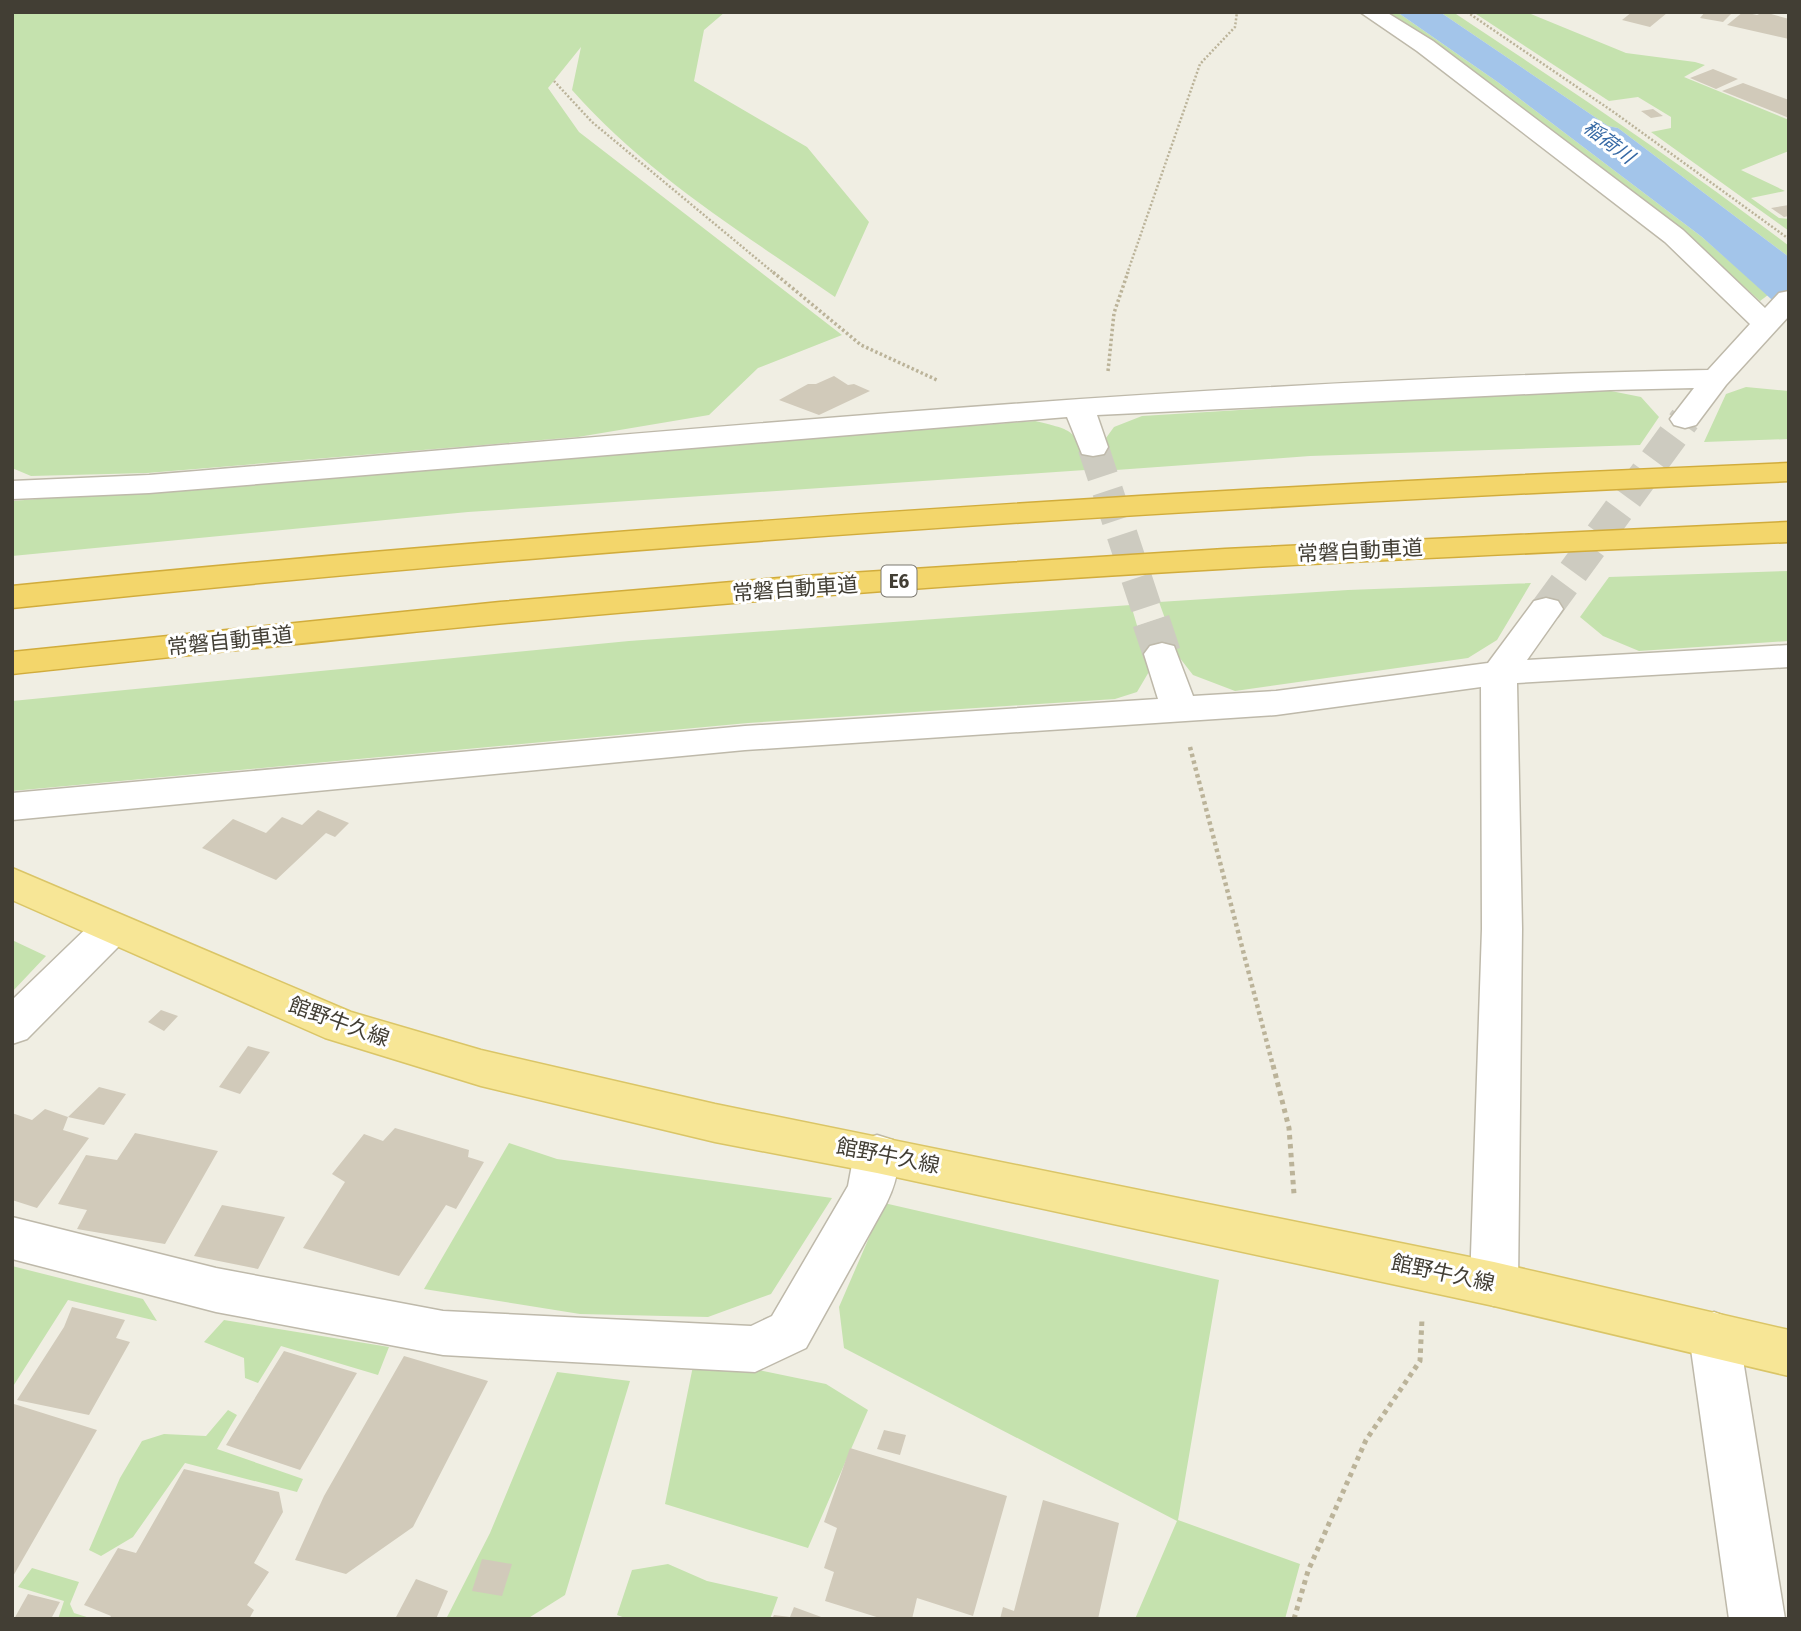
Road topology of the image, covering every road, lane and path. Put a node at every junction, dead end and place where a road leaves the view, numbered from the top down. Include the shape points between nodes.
1 (1237, 12) edge
2 (1371, 12) edge
3 (1467, 12) edge
4 (554, 81) dead end
5 (1789, 239) edge
6 (1776, 311) edge
7 (1716, 379) junction
8 (1092, 406) junction
9 (1010, 415) junction
10 (1685, 419) tunnel mouth
11 (1093, 447) tunnel mouth
12 (1789, 472) edge
13 (12, 490) edge
14 (1789, 532) edge
15 (12, 597) edge
16 (1546, 609) tunnel mouth
17 (1162, 654) tunnel mouth
18 (1789, 656) edge
19 (12, 663) edge
20 (1499, 673) junction
21 (1180, 711) junction
22 (12, 807) edge
23 (12, 883) edge
24 (111, 929) junction
25 (12, 1027) edge
26 (877, 1154) junction
27 (12, 1238) edge
28 (1290, 1241) junction
29 (1425, 1270) junction
30 (1494, 1284) junction
31 (1714, 1335) junction
32 (1789, 1353) edge
33 (1294, 1619) edge
34 (1757, 1619) edge

1 - 8 path via 1235,27 1200,64 1114,313
2 - 6 street via 1425,46
3 - 5 path
4 - 9 path via 592,122 861,345
6 - 7 street
7 - 8 street
7 - 10 street
8 - 9 street
8 - 11 street
9 - 13 street via 149,484
12 - 15 highway via 1040,508 640,537
14 - 19 highway, 常磐自動車道 / E6 via 1527,542 675,597
16 - 20 street
17 - 21 street
18 - 20 street
20 - 21 street
20 - 30 street via 1502,929
21 - 22 street via 745,738
21 - 28 path via 1289,1128 1294,1204
23 - 24 main road, 館野牛久線
24 - 25 street
24 - 26 main road, 館野牛久線 via 340,1026 481,1068 610,1101
26 - 27 street via 870,1190 789,1332 755,1349 443,1333 216,1290
26 - 28 main road, 館野牛久線
28 - 29 main road, 館野牛久線
29 - 30 main road, 館野牛久線
29 - 33 path via 1420,1361 1366,1440 1308,1571
30 - 31 main road, 館野牛久線
31 - 32 main road, 館野牛久線
31 - 34 street

